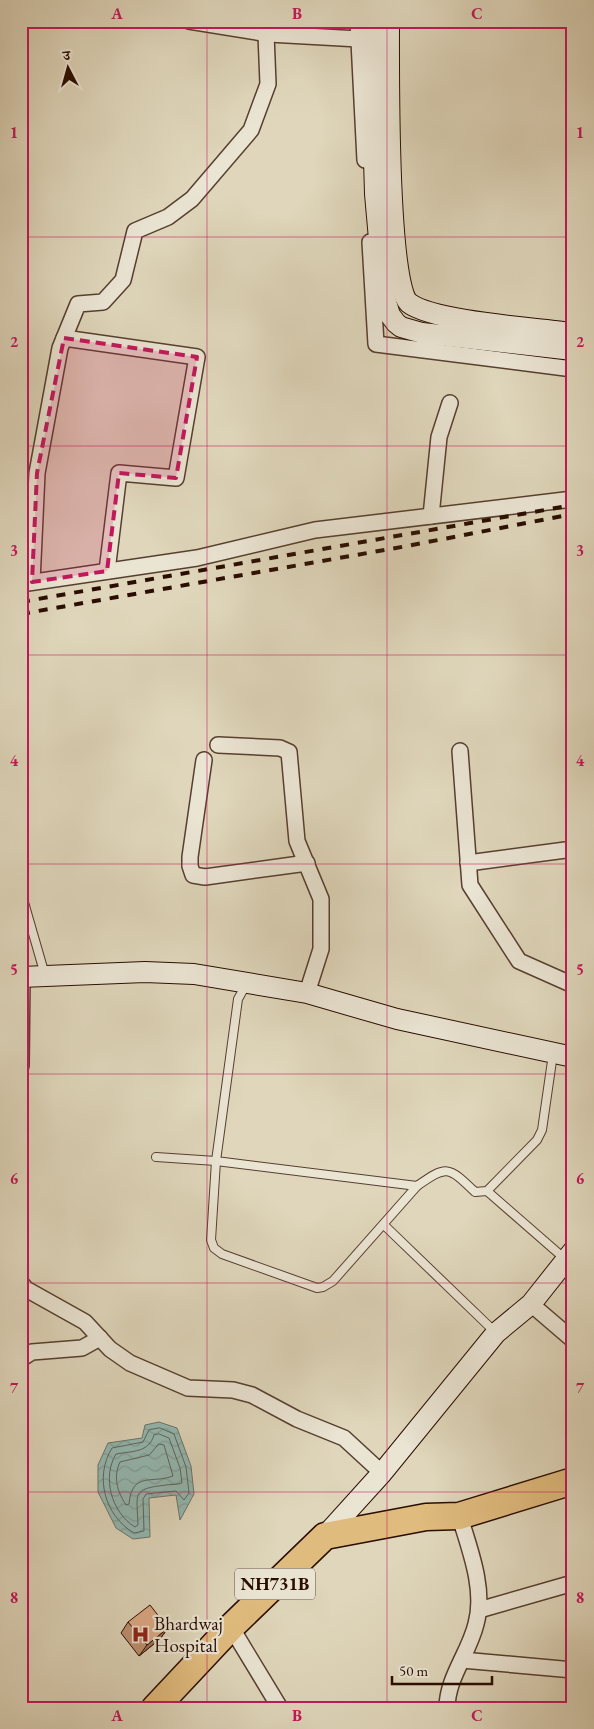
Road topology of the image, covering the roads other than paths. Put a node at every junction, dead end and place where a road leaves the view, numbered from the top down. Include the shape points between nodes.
1 (189, 21) edge
2 (358, 21) edge
3 (370, 21) edge
4 (389, 21) edge
5 (266, 34) junction
6 (359, 39) junction
7 (573, 332) edge
8 (64, 338) junction
9 (573, 350) edge
10 (573, 369) edge
11 (450, 403) dead end
12 (573, 499) edge
13 (431, 516) junction
14 (108, 571) junction
15 (27, 583) edge
16 (218, 745) dead end
17 (460, 751) dead end
18 (204, 760) dead end
19 (573, 849) edge
20 (307, 863) junction
21 (468, 863) junction
22 (21, 892) edge
23 (45, 975) junction
24 (22, 977) edge
25 (247, 983) junction
26 (573, 985) edge
27 (307, 993) junction
28 (563, 1056) edge
29 (21, 1066) edge
30 (156, 1157) dead end
31 (216, 1161) junction
32 (417, 1186) junction
33 (488, 1191) junction
34 (384, 1225) junction
35 (569, 1255) edge
36 (21, 1283) edge
37 (531, 1304) junction
38 (496, 1333) junction
39 (100, 1338) junction
40 (573, 1340) edge
41 (21, 1359) edge
42 (573, 1464) edge
43 (382, 1473) junction
44 (573, 1481) edge
45 (457, 1509) junction
46 (325, 1536) junction
47 (573, 1583) edge
48 (479, 1610) junction
49 (231, 1627) junction
50 (462, 1660) junction
51 (573, 1670) edge
52 (154, 1708) edge
53 (280, 1708) edge
54 (447, 1708) edge

1 - 5 street
2 - 6 street
3 - 9 street via 375,194 384,295 390,315 400,327 422,333
4 - 7 street via 395,251 403,295 415,306 446,316
5 - 6 street
5 - 8 street via 268,84 251,130 182,207 168,217 135,231 123,280 103,302 78,304
6 - 10 street via 376,344
8 - 14 street via 197,357 176,478 119,473
8 - 15 street via 37,473
11 - 13 street via 440,437
12 - 13 street
13 - 14 street via 316,530 197,558
14 - 15 street
16 - 20 street via 280,748 289,752 297,841
17 - 21 street
18 - 20 street via 190,857 193,875 206,877
19 - 21 street
20 - 27 street via 321,899 322,917 321,949
21 - 26 street via 470,885 519,961
22 - 23 lane
23 - 24 street
23 - 25 street via 171,973
24 - 29 street
25 - 27 street
25 - 31 lane via 238,999
27 - 28 street via 397,1019
28 - 33 lane via 537,1140
30 - 31 lane
31 - 32 lane
31 - 34 lane via 212,1240 214,1248 222,1254 316,1288 323,1287 333,1281
32 - 33 lane via 441,1170 454,1172 475,1192
32 - 34 lane
33 - 35 lane
34 - 38 lane
35 - 37 street
36 - 39 street via 26,1289 85,1322
37 - 38 street
37 - 40 street
38 - 43 street
39 - 41 street via 82,1348 32,1352
39 - 43 street via 122,1359 156,1376 188,1388 243,1392 297,1419 337,1434
42 - 45 highway
43 - 46 street
44 - 45 highway
45 - 46 highway
45 - 48 street via 476,1579
46 - 49 highway, NH731B
47 - 48 street
48 - 50 street
49 - 52 highway, NH731B
49 - 53 street
50 - 51 street
50 - 54 street via 449,1689

